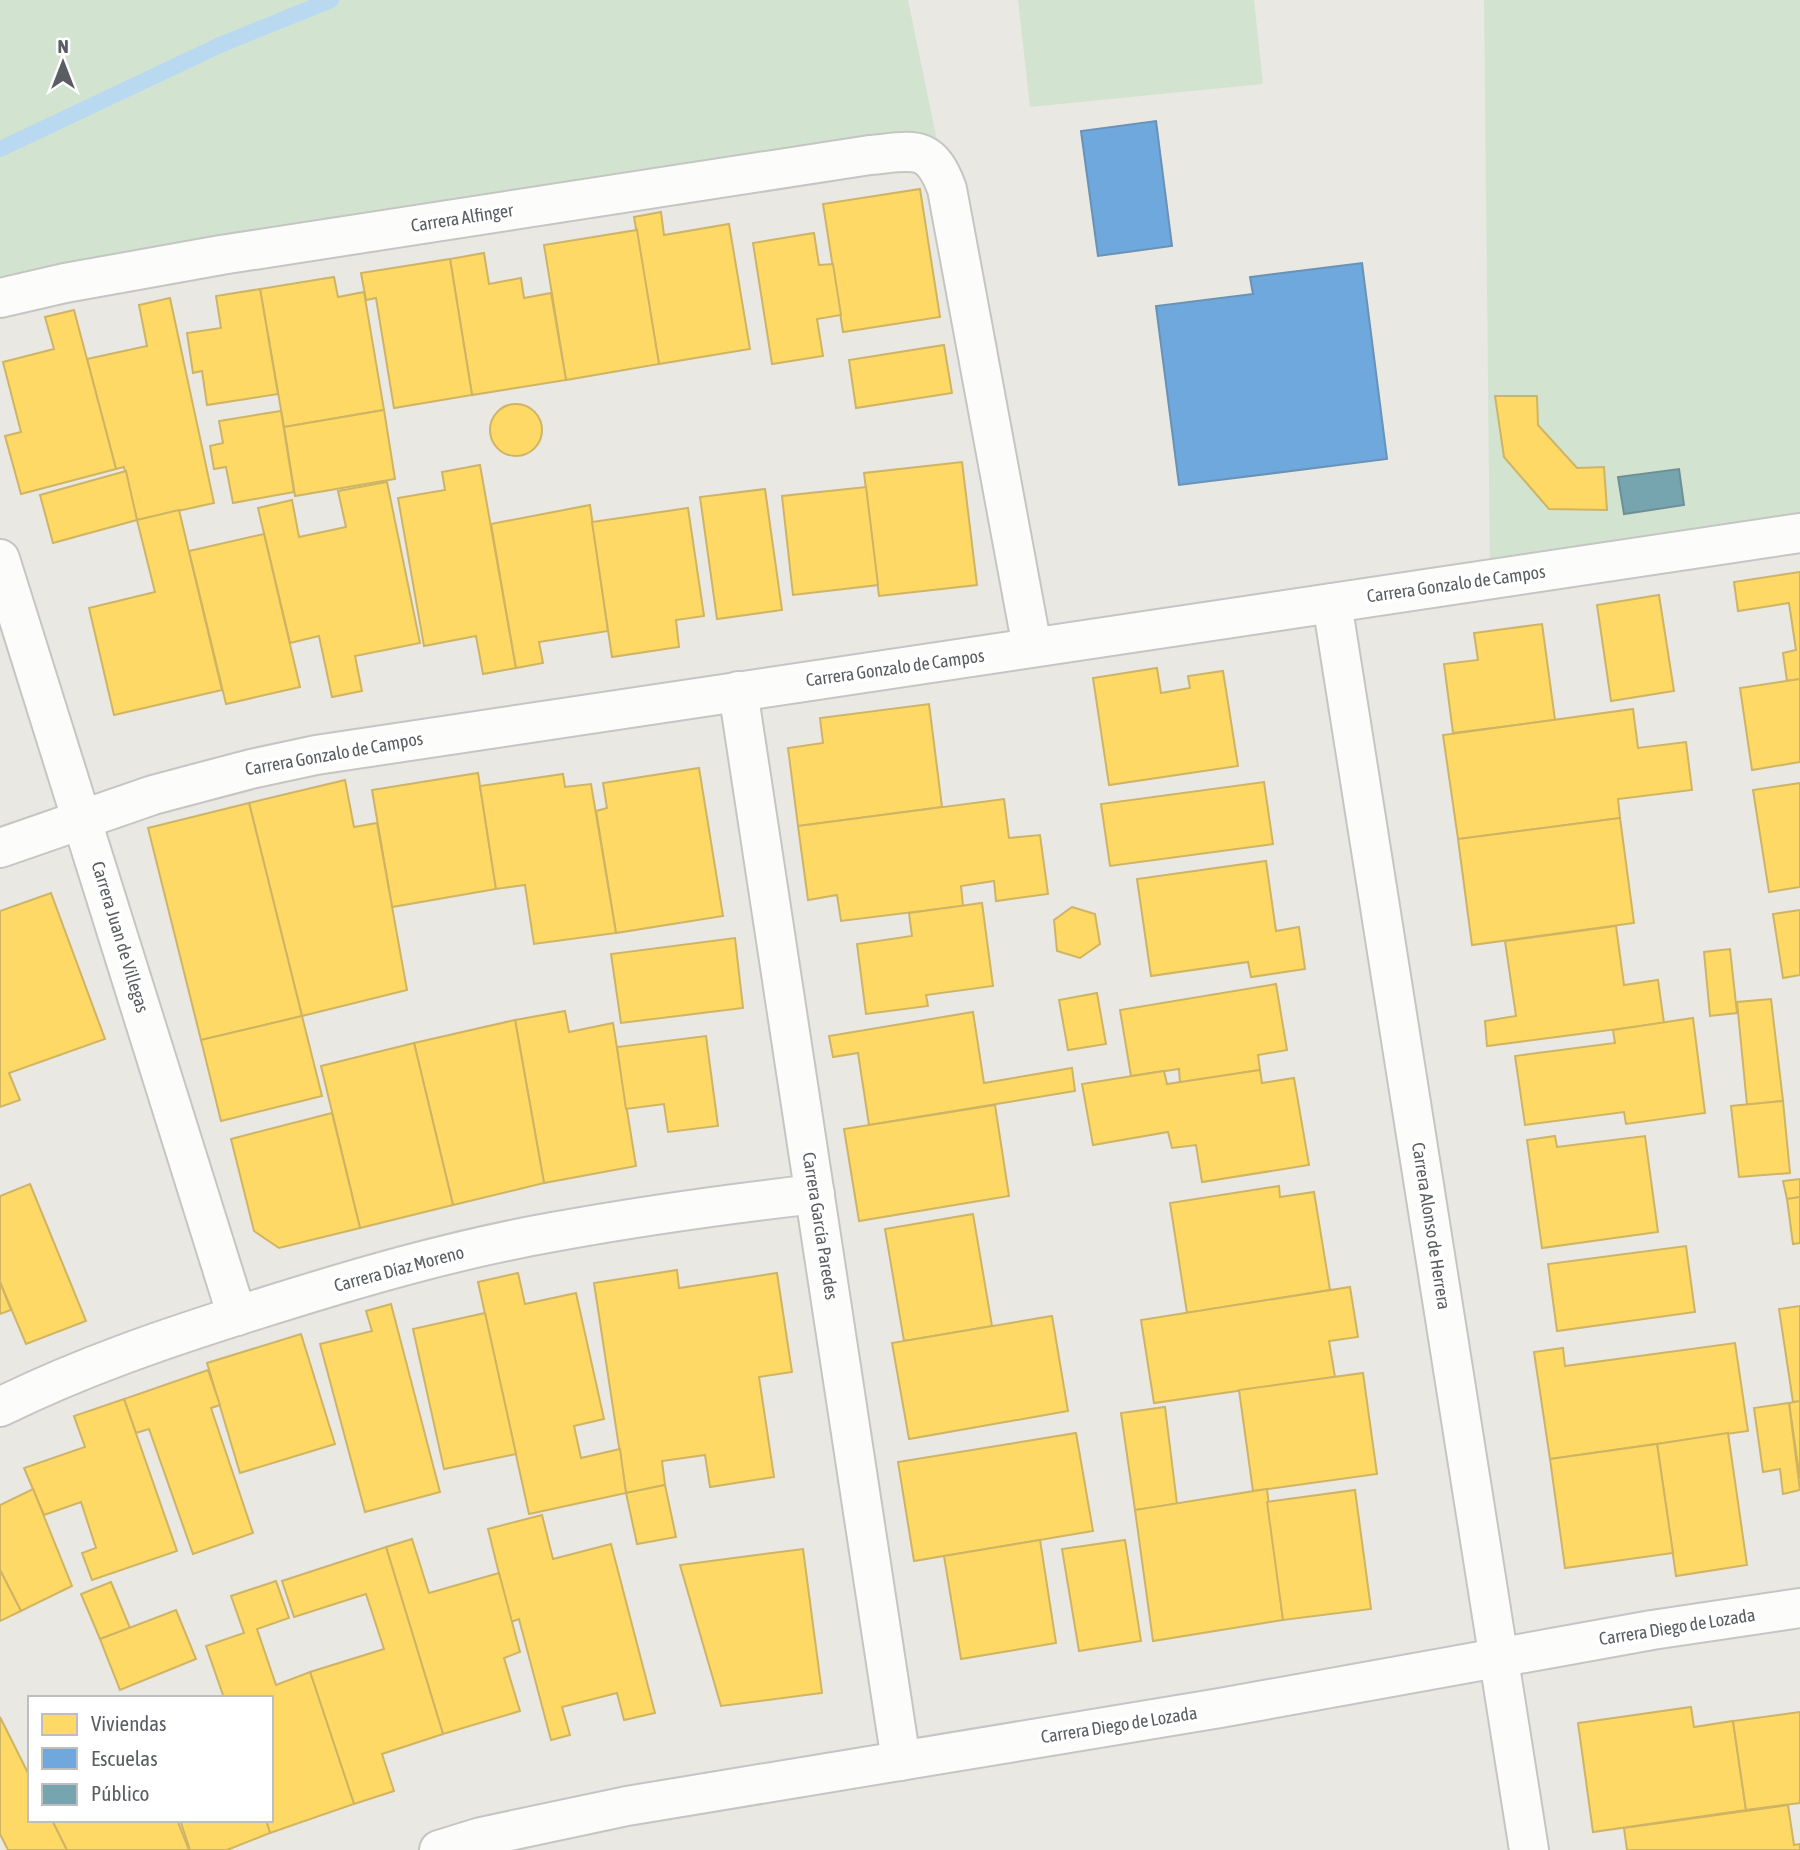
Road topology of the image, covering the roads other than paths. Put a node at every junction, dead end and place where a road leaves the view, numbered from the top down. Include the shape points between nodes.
1 (0, 298) edge
2 (1800, 533) edge
3 (0, 559) edge
4 (1332, 603) junction
5 (1032, 648) junction
6 (738, 691) junction
7 (83, 819) junction
8 (0, 848) edge
9 (815, 1194) junction
10 (237, 1316) junction
11 (0, 1406) edge
12 (1800, 1608) edge
13 (1499, 1658) junction
14 (901, 1762) junction
15 (439, 1850) edge
16 (1529, 1850) edge

1 - 5 street, Carrera Alfinger via 221,255 870,155 927,155 947,189
2 - 4 street, Carrera Gonzalo de Campos
3 - 7 street, Carrera Juan de Villegas
4 - 5 street, Carrera Gonzalo de Campos
4 - 13 street, Carrera Alonso de Herrera
5 - 6 street, Carrera Gonzalo de Campos
6 - 7 street, Carrera Gonzalo de Campos via 316,755 153,795
6 - 9 street, Carrera García Paredes
7 - 8 street, Carrera Gonzalo de Campos
7 - 10 street, Carrera Juan de Villegas
9 - 10 street, Carrera Díaz Moreno via 551,1232 437,1258
9 - 14 street, Carrera García Paredes
10 - 11 street, Carrera Díaz Moreno via 142,1346
12 - 13 street, Carrera Diego de Lozada
13 - 14 street, Carrera Diego de Lozada
13 - 16 street, Carrera Alonso de Herrera
14 - 15 street, Carrera Diego de Lozada via 627,1806

